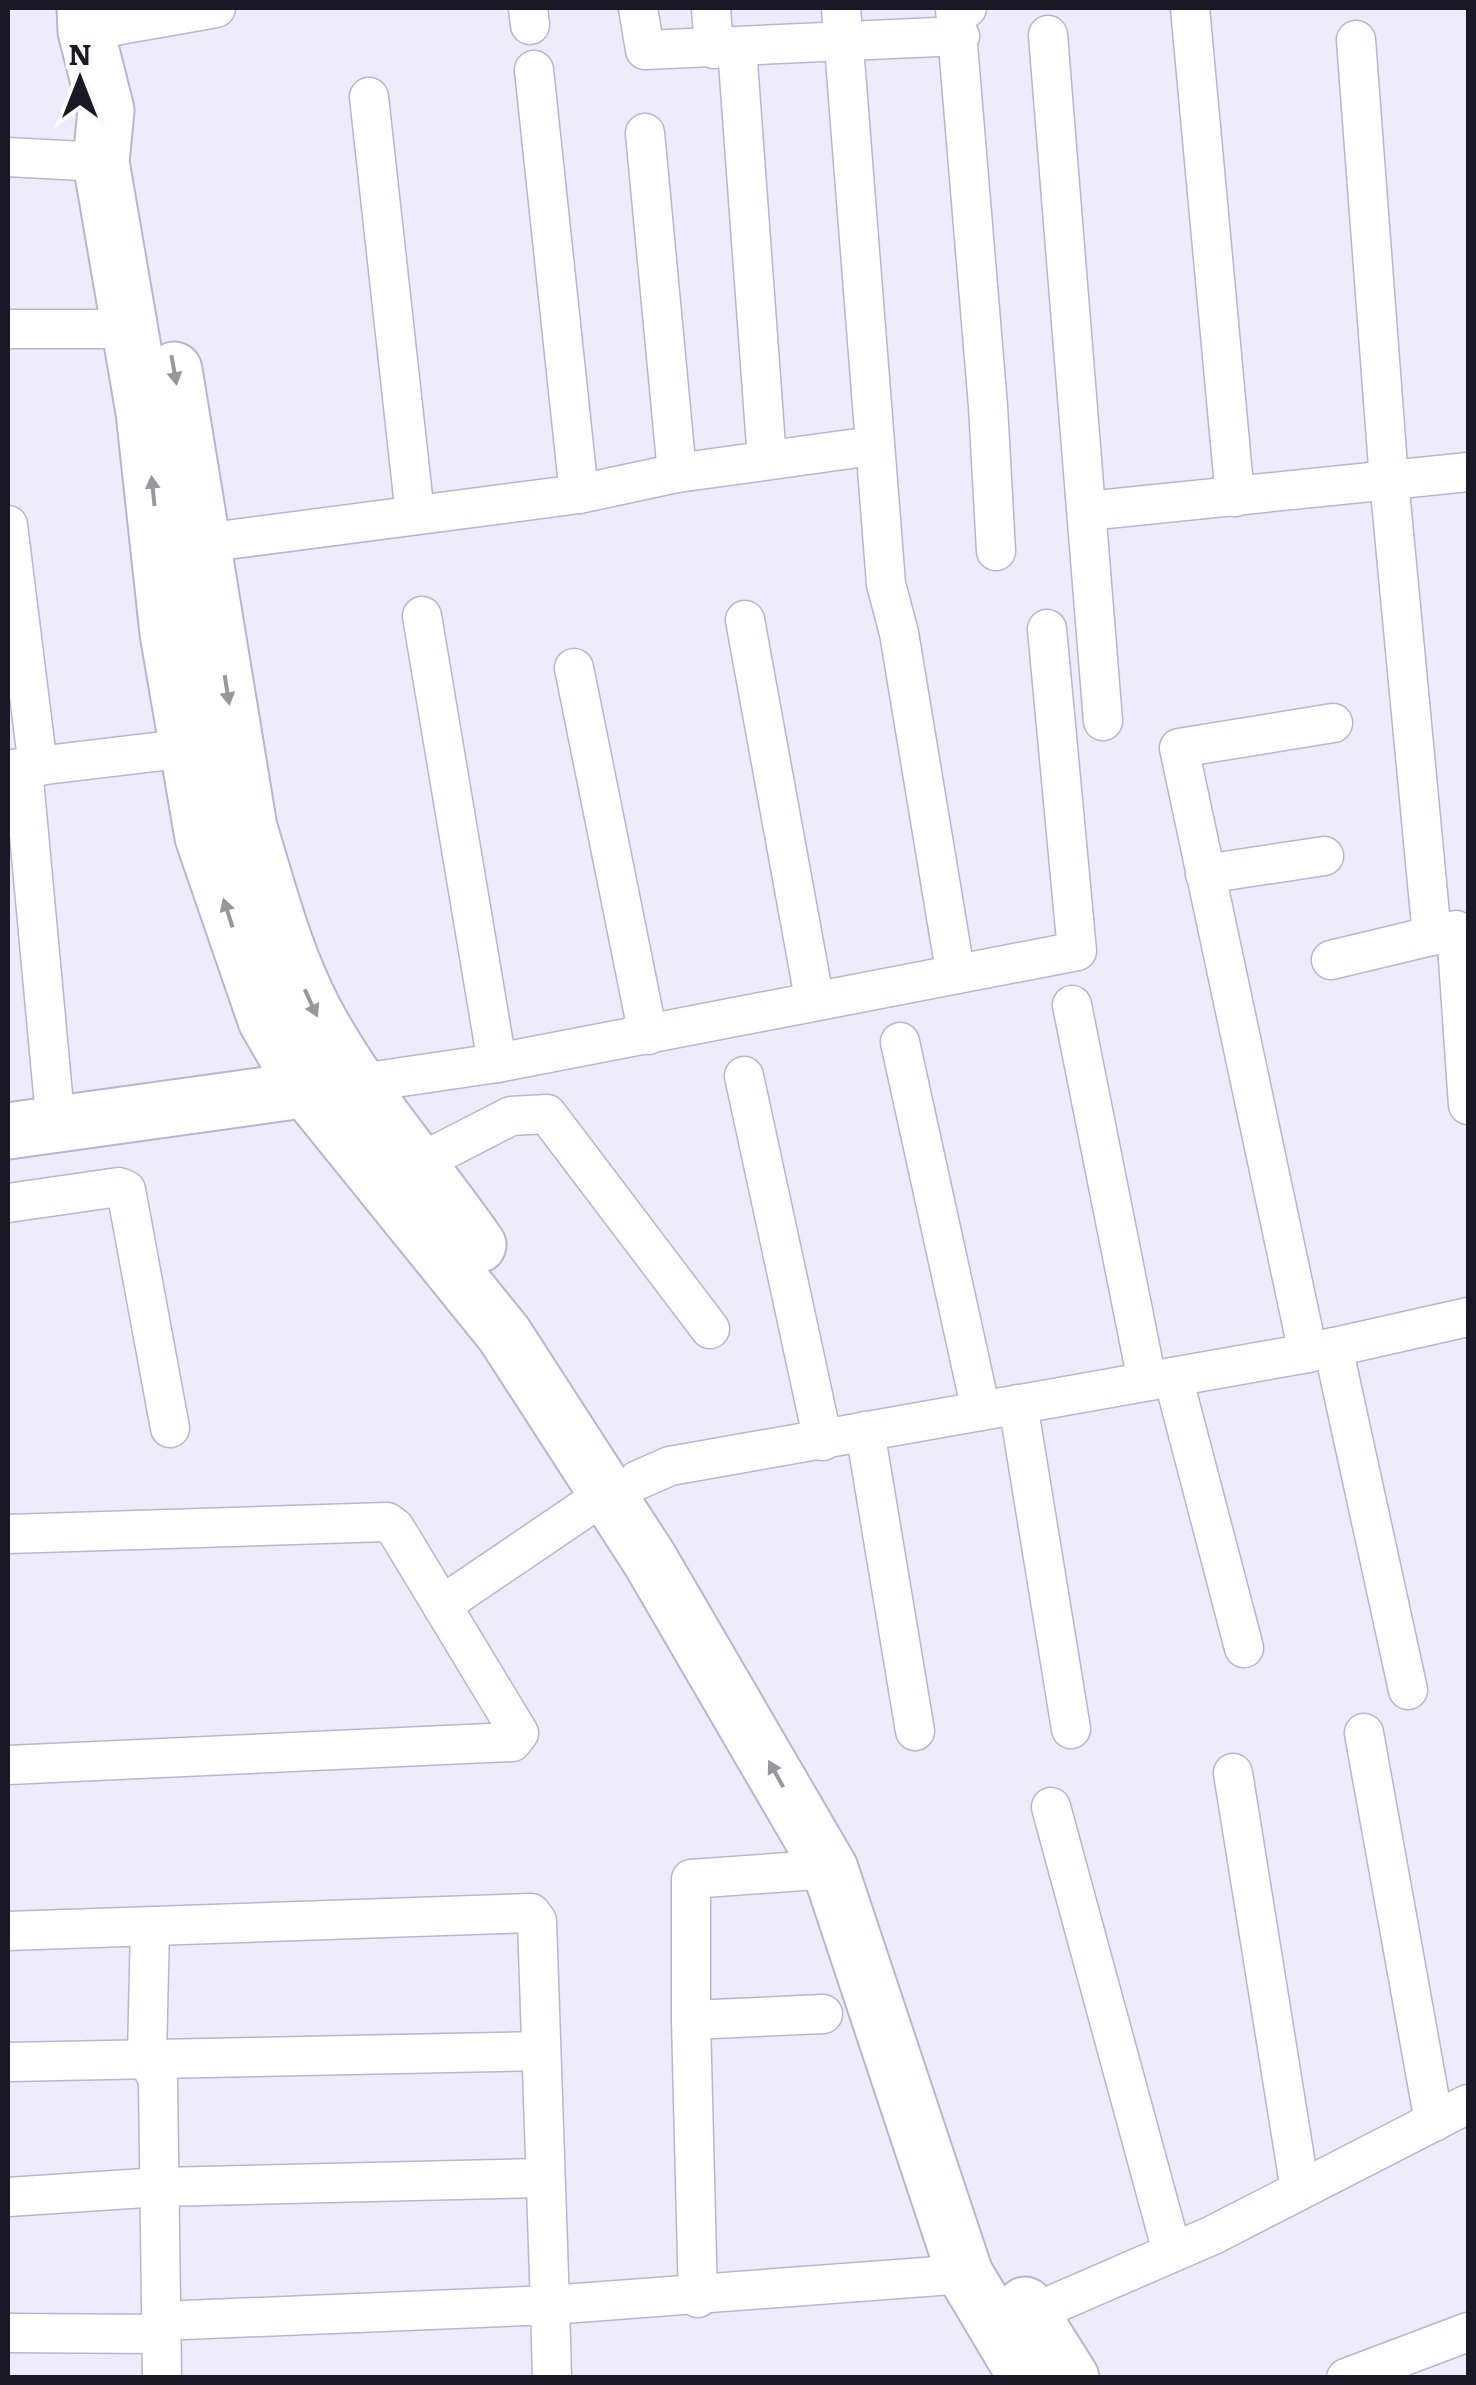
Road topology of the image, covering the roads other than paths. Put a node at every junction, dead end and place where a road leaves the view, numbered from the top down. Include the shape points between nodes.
1 (216, 8) edge
2 (638, 8) edge
3 (711, 8) edge
4 (1190, 8) edge
5 (959, 15) edge
6 (86, 19) edge
7 (842, 25) edge
8 (1048, 35) dead end
9 (1356, 40) dead end
10 (726, 49) junction
11 (534, 70) dead end
12 (369, 97) dead end
13 (645, 134) dead end
14 (104, 136) junction
15 (8, 157) edge
16 (8, 329) edge
17 (129, 329) junction
18 (872, 446) junction
19 (767, 460) junction
20 (1468, 472) edge
21 (677, 473) junction
22 (1388, 480) junction
23 (580, 494) junction
24 (1235, 497) junction
25 (1086, 512) junction
26 (415, 515) junction
27 (8, 525) edge
28 (181, 546) junction
29 (996, 551) dead end
30 (422, 616) dead end
31 (745, 620) dead end
32 (1047, 629) dead end
33 (574, 668) dead end
34 (1103, 721) dead end
35 (1333, 723) dead end
36 (188, 748) junction
37 (23, 768) edge
38 (1324, 856) dead end
39 (1206, 874) junction
40 (1452, 932) edge
41 (1332, 960) dead end
42 (955, 971) junction
43 (814, 998) junction
44 (1072, 1004) dead end
45 (648, 1034) junction
46 (900, 1042) dead end
47 (497, 1063) junction
48 (744, 1076) dead end
49 (360, 1083) junction
50 (305, 1088) junction
51 (1468, 1105) edge
52 (32, 1129) edge
53 (403, 1172) junction
54 (8, 1204) edge
55 (1468, 1317) edge
56 (710, 1329) dead end
57 (1320, 1350) junction
58 (1160, 1379) junction
59 (1018, 1404) junction
60 (981, 1411) junction
61 (170, 1428) dead end
62 (865, 1431) junction
63 (822, 1441) junction
64 (622, 1487) junction
65 (8, 1534) edge
66 (442, 1605) junction
67 (1244, 1648) dead end
68 (1408, 1690) dead end
69 (1071, 1730) dead end
70 (915, 1731) dead end
71 (1364, 1733) dead end
72 (8, 1765) edge
73 (1233, 1773) dead end
74 (1051, 1807) dead end
75 (830, 1869) junction
76 (150, 1927) junction
77 (8, 1931) edge
78 (822, 2014) dead end
79 (690, 2020) junction
80 (541, 2051) junction
81 (147, 2056) junction
82 (8, 2062) edge
83 (1468, 2104) edge
84 (1434, 2122) junction
85 (546, 2178) junction
86 (160, 2187) junction
87 (1300, 2190) junction
88 (8, 2197) edge
89 (1172, 2252) junction
90 (965, 2274) junction
91 (698, 2298) junction
92 (550, 2306) junction
93 (1014, 2322) junction
94 (161, 2327) junction
95 (8, 2332) edge
96 (1468, 2332) edge
97 (162, 2378) edge
98 (552, 2378) edge
99 (1027, 2378) edge
100 (1071, 2378) edge
101 (1346, 2378) edge

1 - 6 street
2 - 10 street via 645,50
3 - 10 street
4 - 24 street
5 - 7 street
5 - 29 street
6 - 14 street
7 - 10 street
7 - 18 street
8 - 25 street
9 - 22 street
10 - 19 street
11 - 23 street
12 - 26 street
13 - 21 street
14 - 15 street
14 - 17 street
14 -> 28 street via 138,154
16 - 17 street
28 -> 17 street
18 - 19 street
18 - 42 street via 886,584
19 - 21 street
20 - 22 street
21 - 23 street
22 - 24 street
22 - 40 street
23 - 26 street
24 - 25 street
25 - 34 street
26 - 28 street
27 - 37 street
28 - 36 street
28 -> 49 street via 250,828 314,1010
30 - 47 street
31 - 43 street
32 - 42 street via 1080,948
33 - 45 street
35 - 39 street via 1179,748
36 - 37 street
50 -> 36 street via 266,1020 236,938 203,836
37 - 52 street
38 - 39 street
39 - 57 street
40 - 41 street
40 - 51 street
42 - 43 street
43 - 45 street
44 - 58 street
45 - 47 street
46 - 60 street
47 - 49 street
48 - 63 street
49 - 50 street
49 - 53 street
50 - 52 street
50 - 53 street
53 - 56 street via 511,1116 547,1114
53 - 64 street via 504,1334
54 - 61 street via 126,1190
55 - 57 street
57 - 58 street
57 - 68 street
58 - 59 street
58 - 67 street
59 - 60 street
59 - 69 street
60 - 62 street
62 - 63 street
62 - 70 street
63 - 64 street via 670,1466
64 - 66 street
75 -> 64 street
64 - 93 street via 739,1638 856,1856 952,2144 1000,2259
65 - 66 street via 387,1522
66 - 72 street via 519,1732 512,1742
71 - 84 street
73 - 87 street
74 - 89 street
75 - 79 street via 691,1880
75 - 90 street
76 - 77 street
76 - 80 street via 531,1913 537,1921
76 - 81 street
78 - 79 street
79 - 91 street
80 - 81 street
80 - 85 street
81 - 82 street
81 - 86 street via 158,2081
83 - 84 street
84 - 87 street
85 - 86 street
85 - 92 street
86 - 88 street
86 - 94 street
87 - 89 street
89 - 93 street
90 - 91 street
90 - 93 street
91 - 92 street
92 - 94 street
92 - 98 street
93 - 99 street
93 - 100 street
94 - 95 street
94 - 97 street
96 - 101 street

